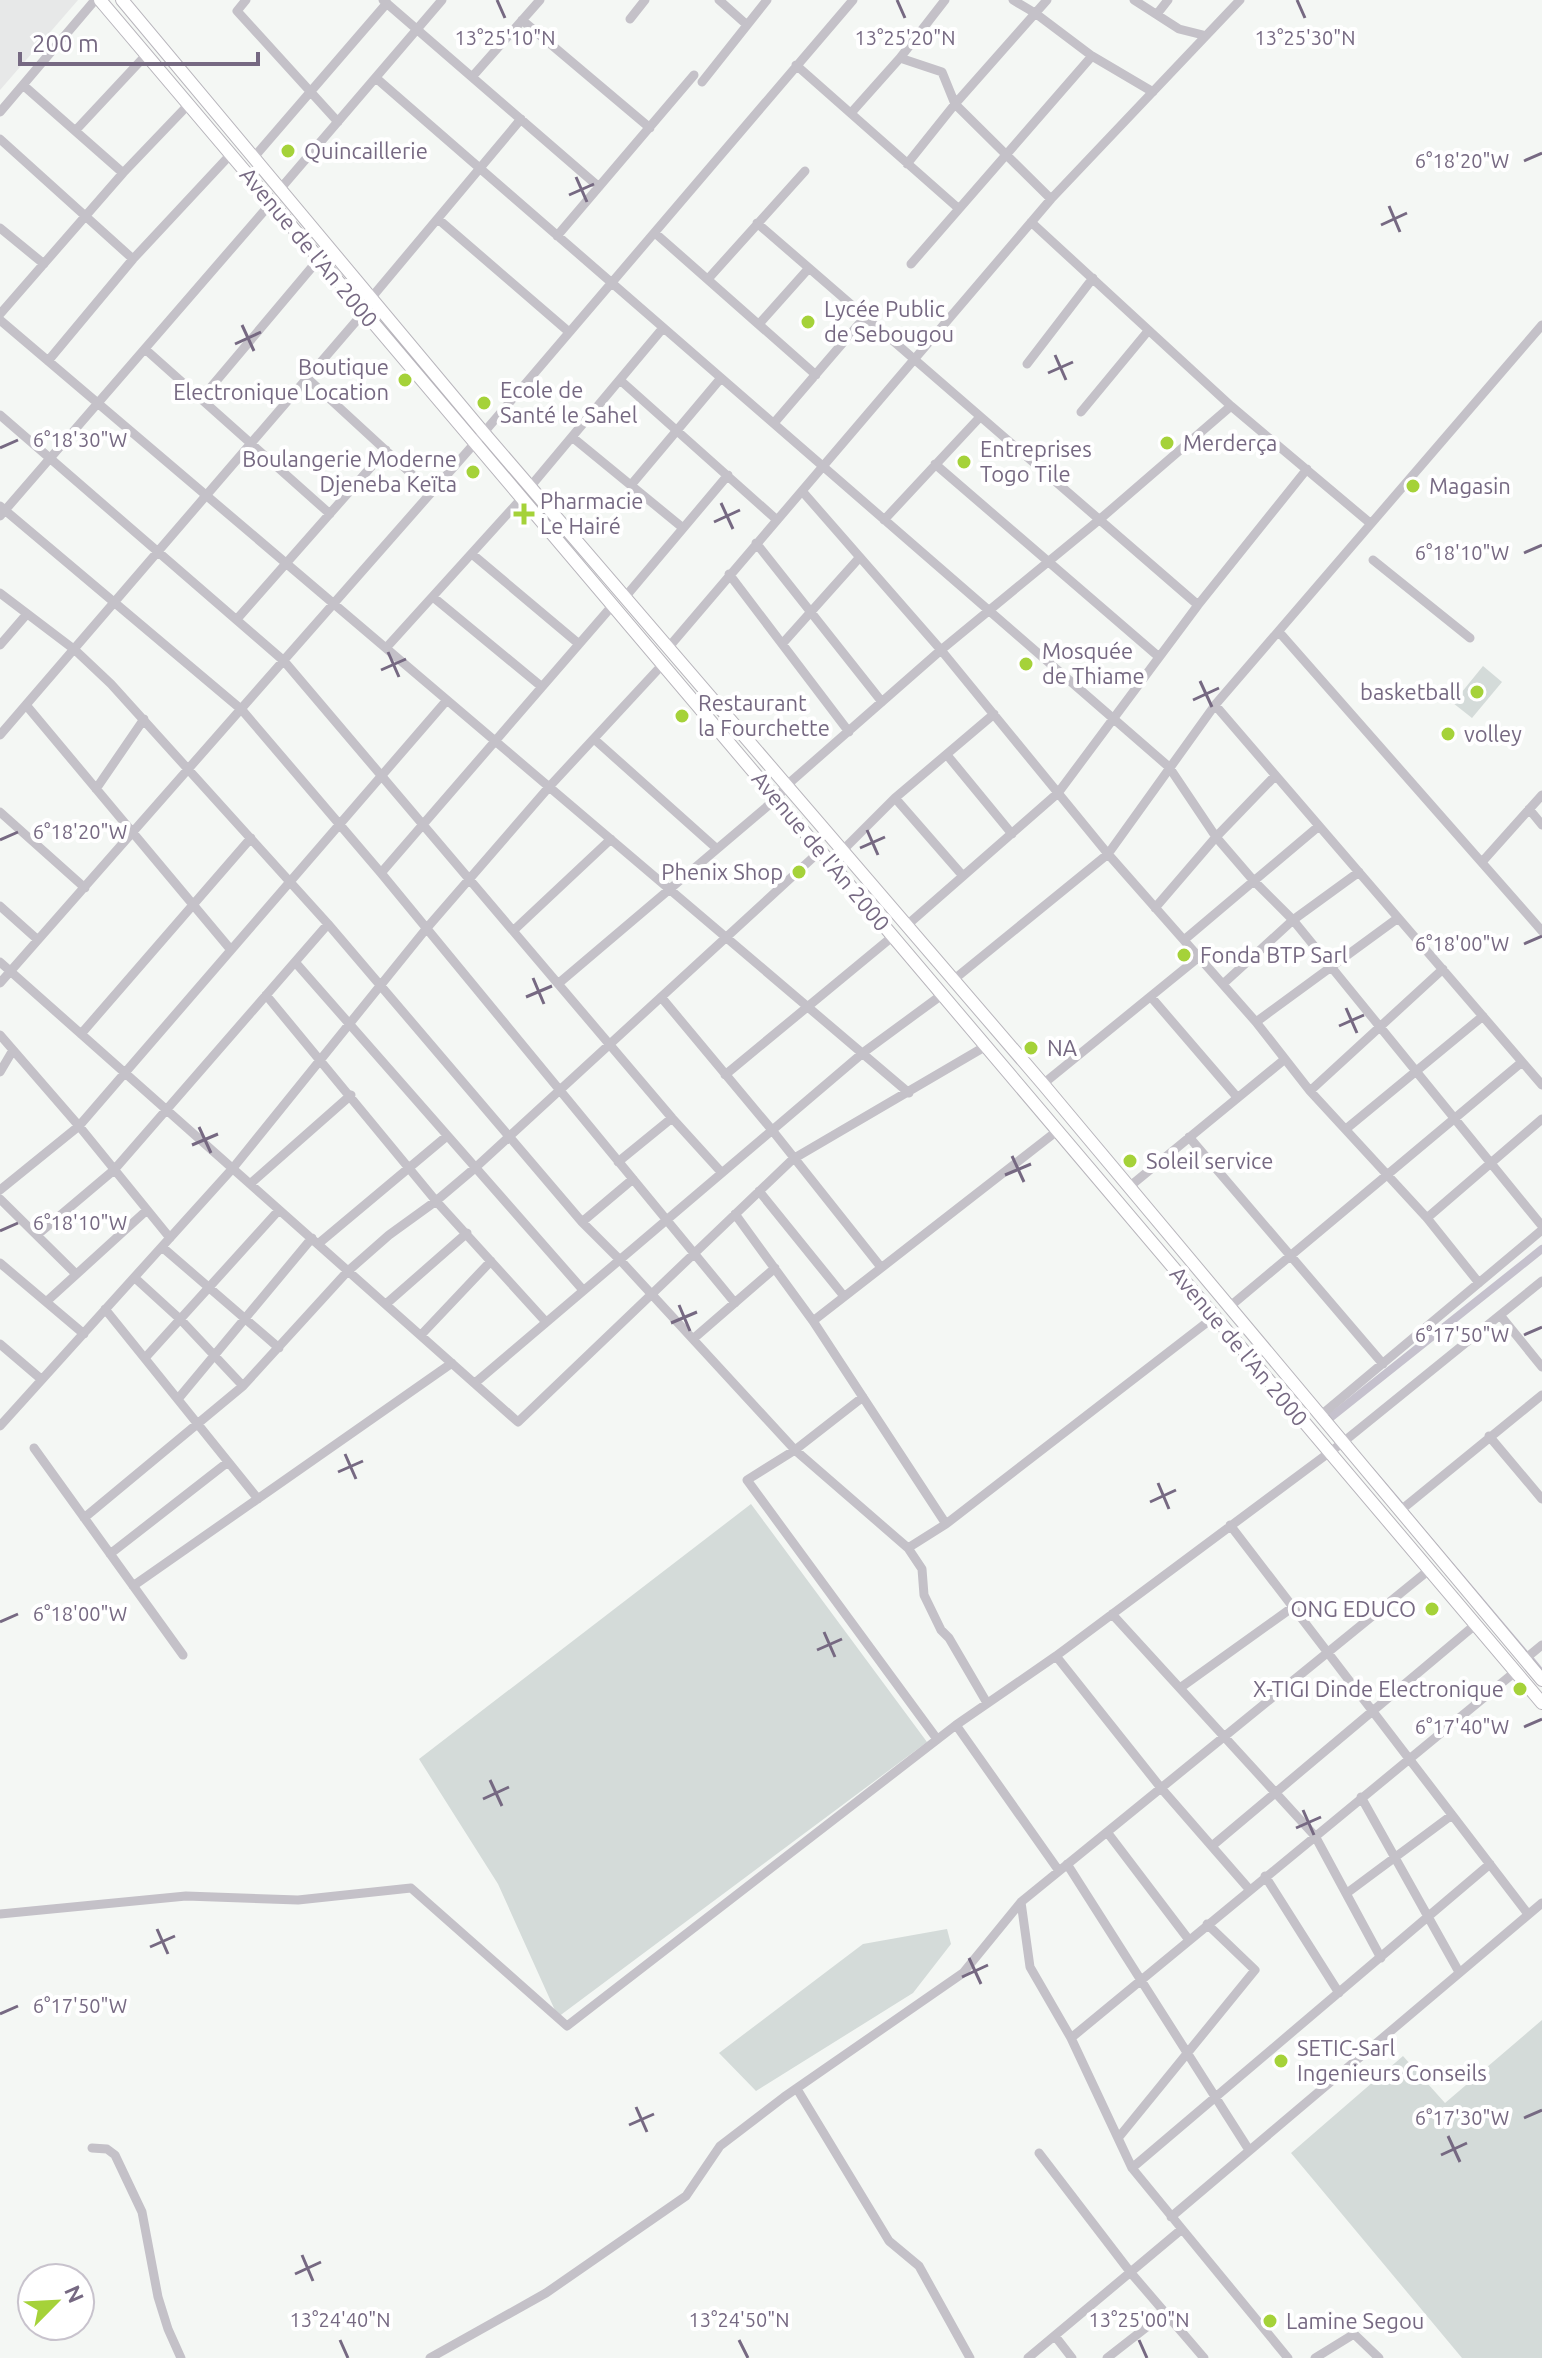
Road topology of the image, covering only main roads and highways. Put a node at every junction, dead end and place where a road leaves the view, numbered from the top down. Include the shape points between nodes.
1 (97, 0) edge
2 (122, 0) edge
3 (1542, 1680) edge
4 (1542, 1703) edge

1 - 4 main road, Avenue de l'An 2000
2 - 3 main road, Avenue de l'An 2000

